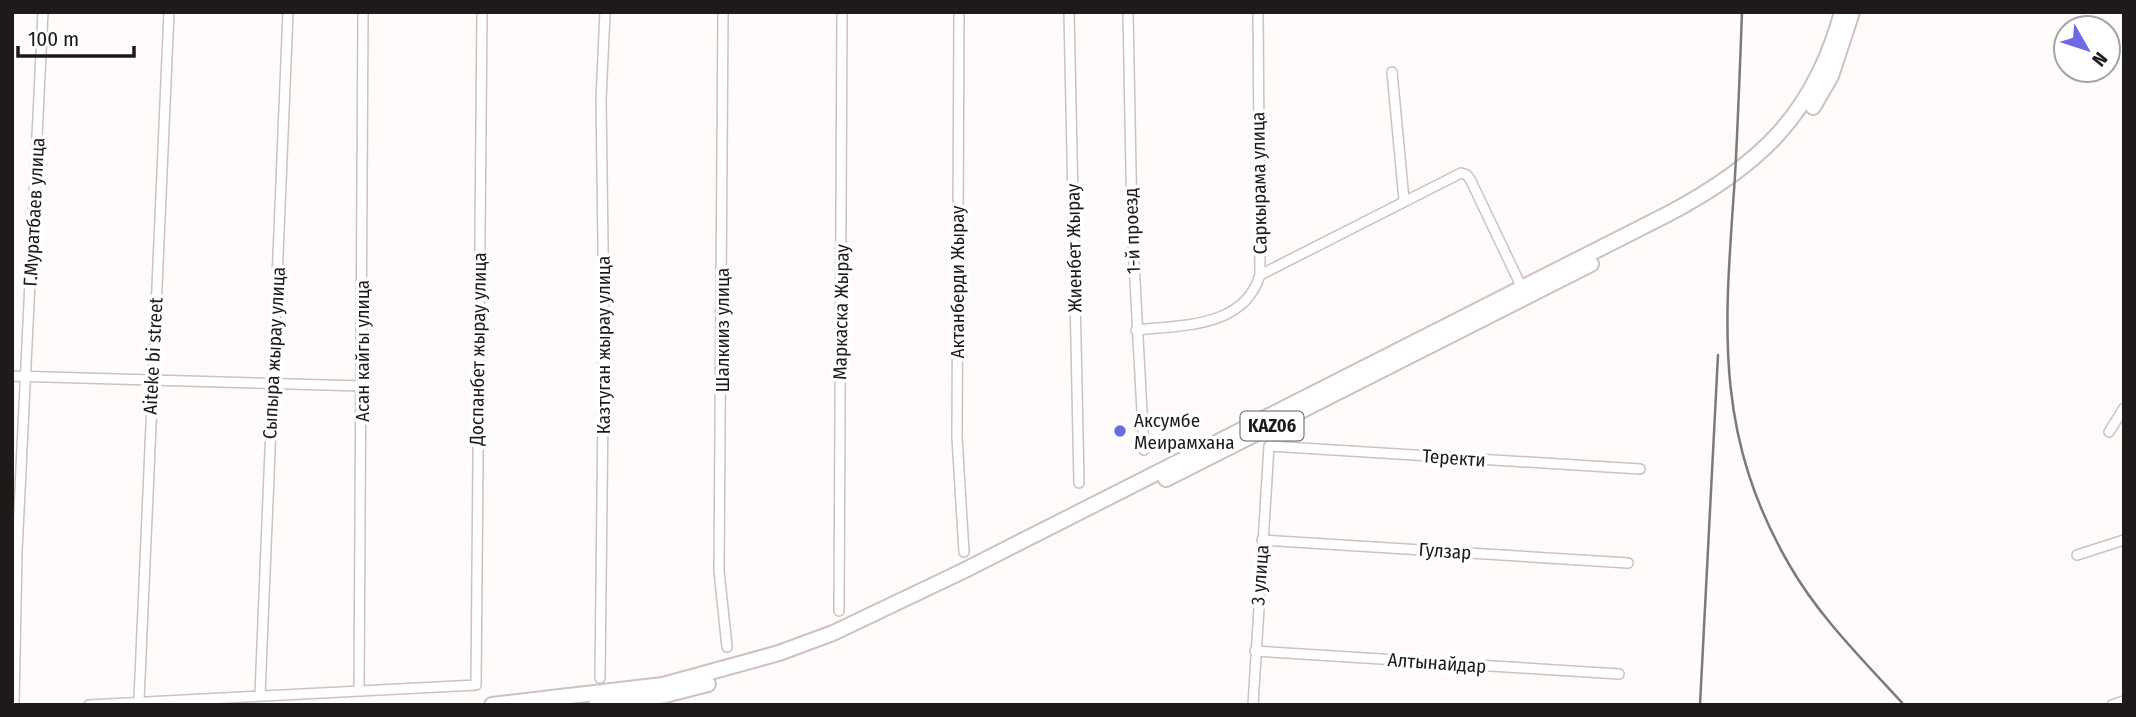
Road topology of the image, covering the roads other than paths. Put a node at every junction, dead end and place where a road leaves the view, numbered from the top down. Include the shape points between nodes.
1 (43, 12) edge
2 (169, 12) edge
3 (288, 12) edge
4 (363, 12) edge
5 (482, 12) edge
6 (605, 12) edge
7 (723, 12) edge
8 (842, 12) edge
9 (960, 12) edge
10 (1069, 12) edge
11 (1128, 12) edge
12 (1258, 12) edge
13 (1842, 12) edge
14 (1855, 12) edge
15 (1392, 72) dead end
16 (1404, 200) junction
17 (1261, 275) junction
18 (1522, 288) junction
19 (1136, 330) junction
20 (12, 376) edge
21 (26, 376) junction
22 (152, 380) junction
23 (272, 385) junction
24 (362, 386) junction
25 (2124, 408) edge
26 (2109, 432) dead end
27 (1269, 446) joint
28 (1144, 450) dead end
29 (1640, 469) dead end
30 (1079, 483) dead end
31 (1262, 540) junction
32 (2124, 540) edge
33 (964, 552) dead end
34 (2077, 555) dead end
35 (1628, 562) dead end
36 (839, 611) dead end
37 (727, 647) dead end
38 (1255, 651) junction
39 (1619, 674) dead end
40 (600, 678) dead end
41 (359, 690) junction
42 (260, 695) junction
43 (139, 700) junction
44 (2124, 701) edge
45 (14, 705) edge
46 (89, 705) edge
47 (492, 705) edge
48 (596, 705) edge
49 (1253, 705) edge
50 (2112, 705) edge

1 - 21 street, Г.Муратбаев улица
2 - 22 street, Aiteke bi street
3 - 23 street, Сыпыра жырау улица
4 - 24 street, Асан кайгы улица
5 - 41 street, Доспанбет жырау улица via 476,685
6 - 40 street, Казтуган жырау улица
7 - 37 street, Шалкииз улица via 719,571
8 - 36 street, Маркаска Жырау
9 - 33 street, Актанберди Жырау via 957,438
10 - 30 street, Жиенбет Жырау
11 - 19 street, 1-й проезд
12 - 17 street, Саркырама улица
13 - 18 highway, KАZ06 via 1830,52 1808,97 1790,123 1748,165 1697,199
14 - 48 highway, KАZ06 via 1831,76 1797,129 1755,172 1702,208 897,615 815,650 728,679 665,695
15 - 16 street
16 - 17 street, Саркырама улица
16 - 18 street, Саркырама улица via 1467,174
17 - 19 street via 1248,300 1212,321
18 - 47 highway, KАZ06 via 833,633 663,685
19 - 28 street, 1-й проезд
20 - 21 street
21 - 22 street
21 - 45 street, Г.Муратбаев улица
22 - 23 street
22 - 43 street, Aiteke bi street
23 - 24 street
23 - 42 street, Сыпыра жырау улица
24 - 41 street, Асан кайгы улица
25 - 26 street
27 - 29 street, Теректи
27 - 31 street, 3 улица
31 - 35 street, Гулзар
31 - 38 street, 3 улица
32 - 34 street
38 - 39 street, Алтынайдар
38 - 49 street, 3 улица
41 - 42 street
42 - 43 street
43 - 46 street
44 - 50 street

